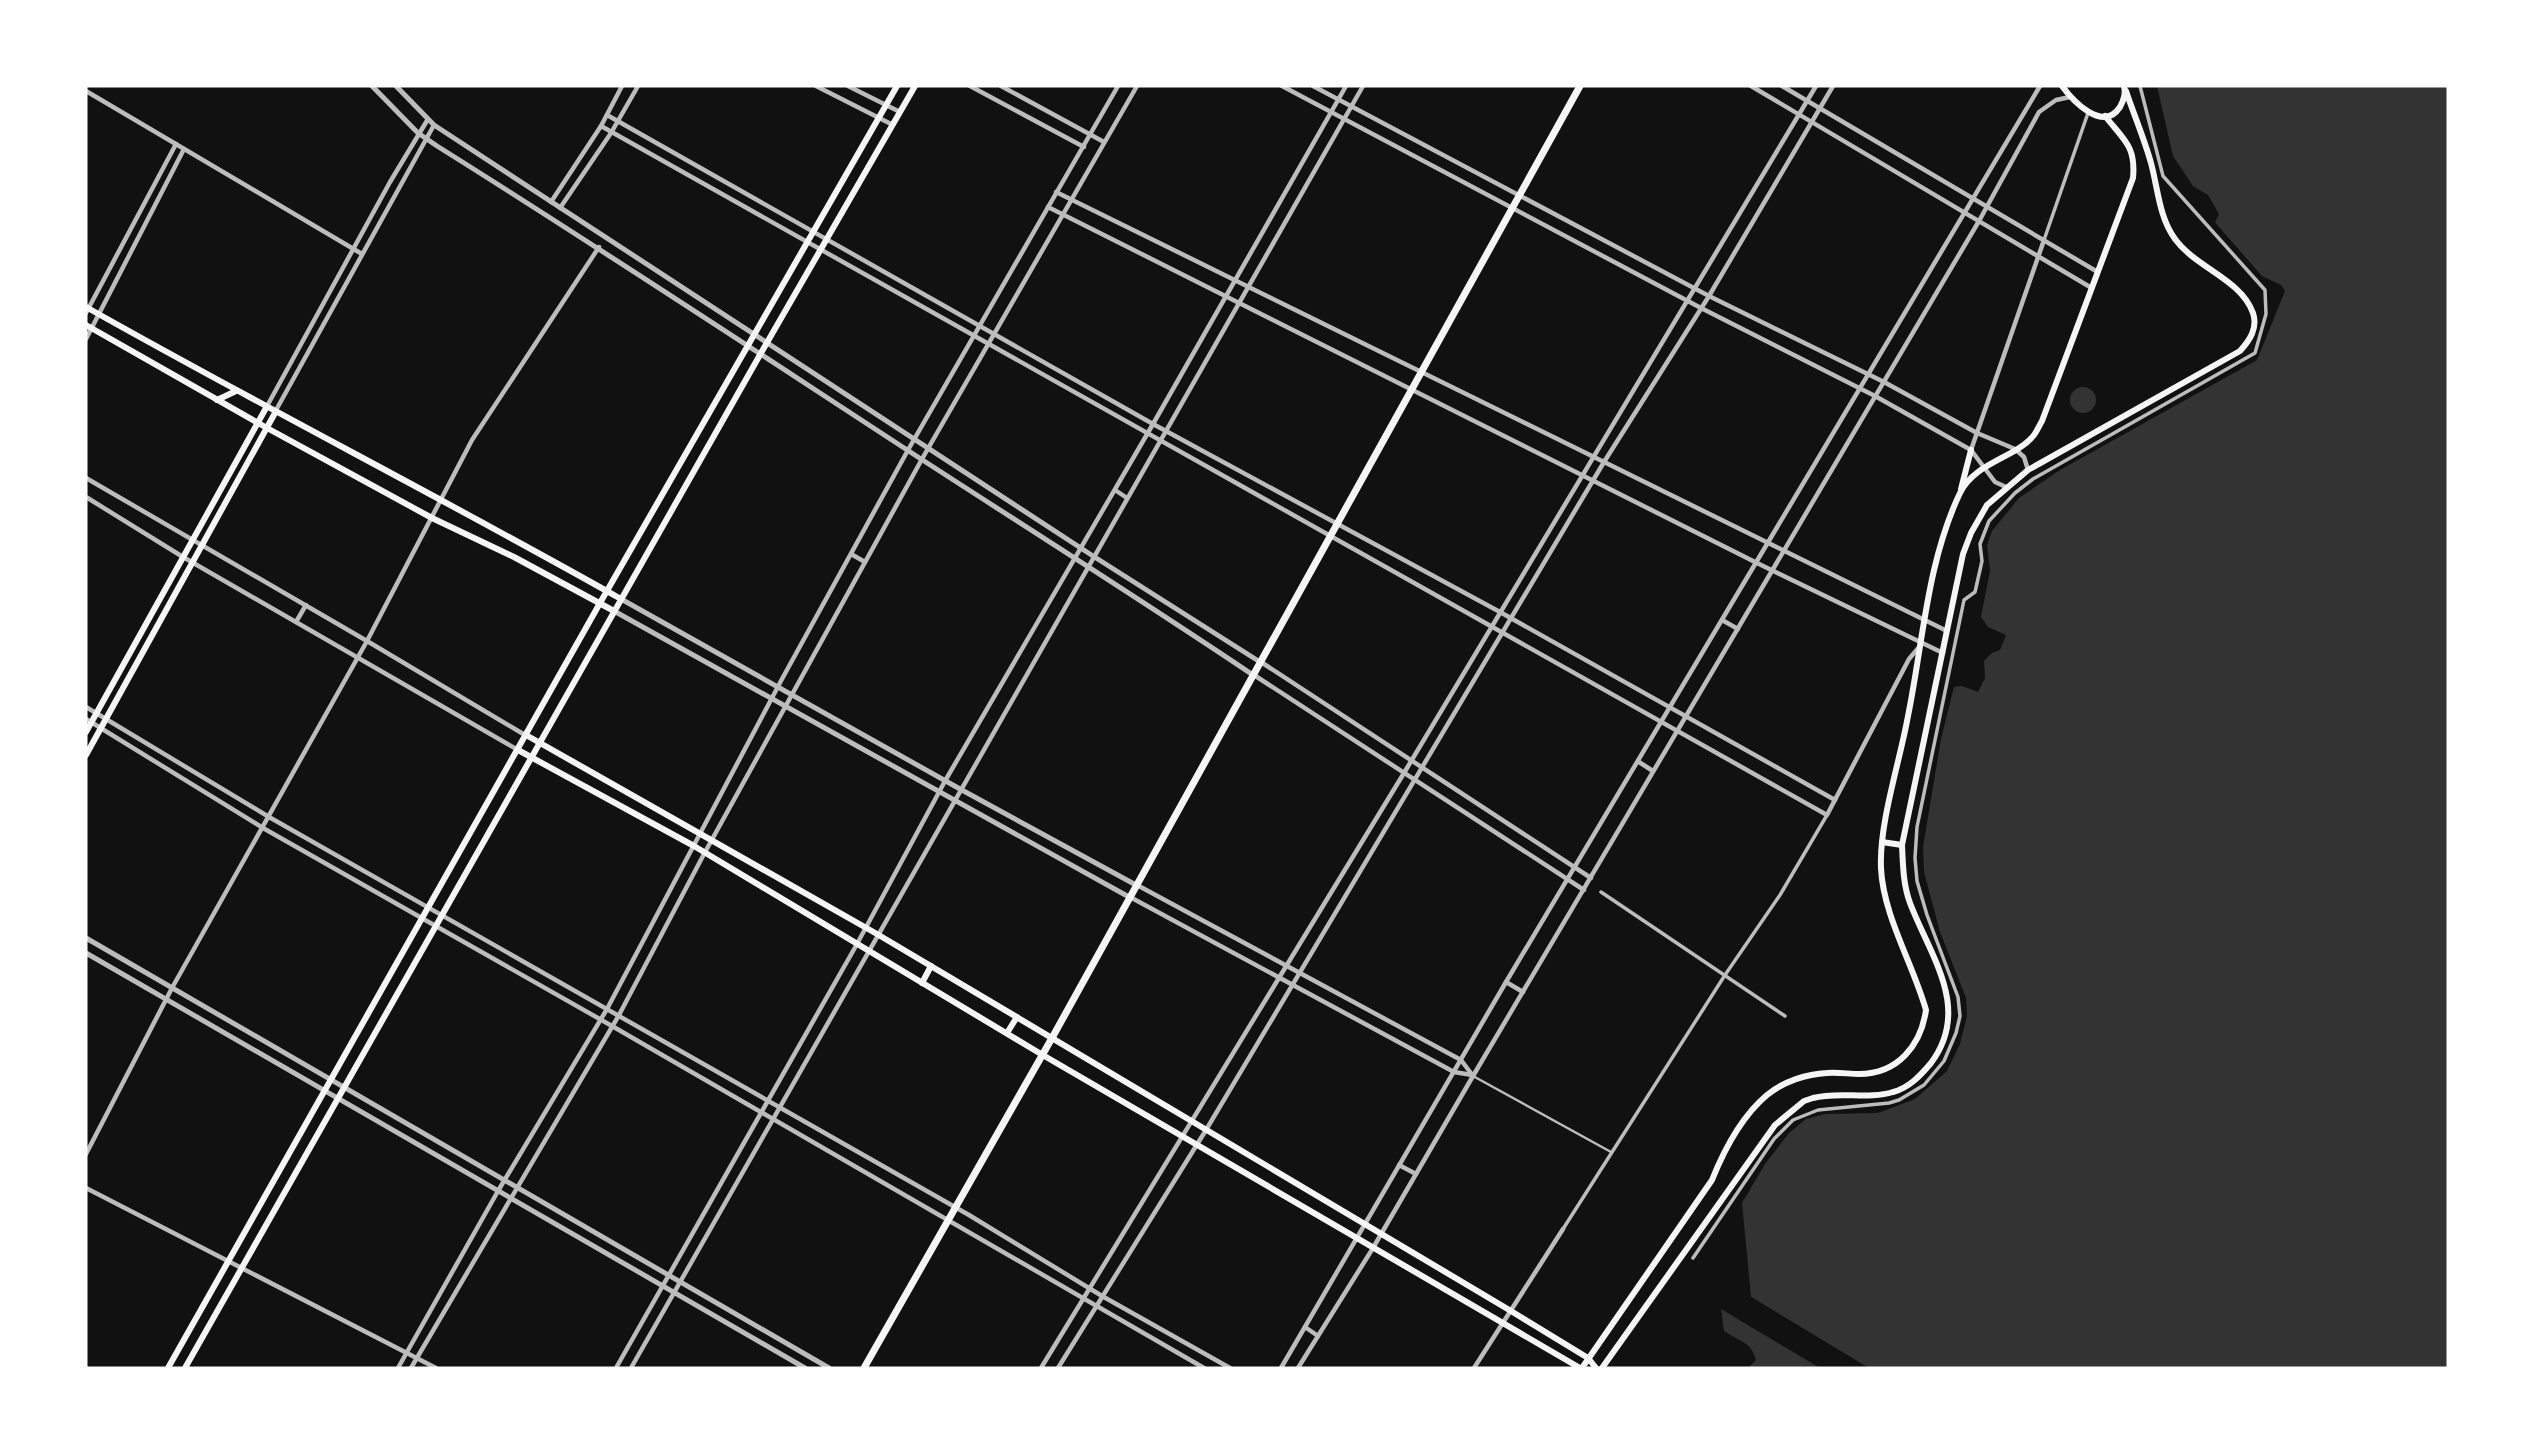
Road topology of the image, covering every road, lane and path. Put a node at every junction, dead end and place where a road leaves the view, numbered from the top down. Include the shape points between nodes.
1 (372, 86) edge
2 (396, 86) edge
3 (622, 86) edge
4 (638, 86) edge
5 (816, 86) edge
6 (848, 86) edge
7 (897, 86) edge
8 (915, 86) edge
9 (970, 86) edge
10 (1001, 86) edge
11 (1118, 86) edge
12 (1137, 86) edge
13 (1282, 86) edge
14 (1313, 86) edge
15 (1346, 86) edge
16 (1363, 86) edge
17 (1580, 86) edge
18 (1751, 86) edge
19 (1782, 86) edge
20 (1816, 86) edge
21 (1833, 86) edge
22 (2040, 86) edge
23 (2062, 86) edge
24 (2140, 86) edge
25 (2125, 88) edge
26 (86, 90) edge
27 (2070, 97) junction
28 (1338, 99) junction
29 (1807, 100) junction
30 (886, 106) junction
31 (1351, 106) junction
32 (1820, 108) junction
33 (900, 112) junction
34 (1331, 112) junction
35 (2088, 113) junction
36 (1798, 114) junction
37 (607, 115) junction
38 (2105, 116) junction
39 (879, 118) junction
40 (428, 119) junction
41 (1344, 119) junction
42 (617, 122) junction
43 (1812, 122) junction
44 (434, 125) junction
45 (893, 125) junction
46 (601, 126) junction
47 (418, 132) junction
48 (611, 133) junction
49 (1091, 135) junction
50 (425, 138) junction
51 (1104, 142) junction
52 (176, 144) junction
53 (1084, 146) junction
54 (184, 149) junction
55 (390, 182) junction
56 (399, 187) junction
57 (1056, 192) junction
58 (1519, 195) junction
59 (1070, 199) junction
60 (1974, 199) junction
61 (551, 202) junction
62 (1513, 206) junction
63 (1986, 206) junction
64 (1048, 207) junction
65 (560, 208) junction
66 (1062, 212) junction
67 (1965, 213) junction
68 (1979, 221) junction
69 (814, 231) junction
70 (827, 239) junction
71 (2044, 240) junction
72 (808, 242) junction
73 (599, 247) junction
74 (353, 248) junction
75 (820, 250) junction
76 (362, 254) junction
77 (2038, 257) junction
78 (2096, 271) junction
79 (1236, 280) junction
80 (1248, 286) junction
81 (2090, 287) junction
82 (1696, 288) junction
83 (1709, 296) junction
84 (1226, 297) junction
85 (1689, 300) junction
86 (1239, 303) junction
87 (1701, 308) junction
88 (87, 309) edge
89 (99, 314) junction
90 (980, 325) junction
91 (89, 326) edge
92 (994, 333) junction
93 (755, 334) junction
94 (974, 336) junction
95 (86, 339) edge
96 (767, 343) junction
97 (988, 343) junction
98 (748, 345) junction
99 (761, 353) junction
100 (1421, 372) junction
101 (1869, 374) junction
102 (1884, 382) junction
103 (1411, 389) junction
104 (1860, 389) junction
105 (236, 391) junction
106 (1875, 396) junction
107 (217, 400) junction
108 (266, 408) junction
109 (275, 413) junction
110 (257, 423) junction
111 (1153, 424) junction
112 (267, 428) junction
113 (1167, 431) junction
114 (1148, 432) junction
115 (1977, 433) junction
116 (915, 439) junction
117 (1161, 439) junction
118 (929, 449) junction
119 (2015, 449) junction
120 (908, 450) junction
121 (1971, 450) junction
122 (351, 454) junction
123 (1593, 456) junction
124 (922, 459) junction
125 (1604, 462) junction
126 (1984, 467) junction
127 (342, 470) junction
128 (2028, 470) junction
129 (1583, 475) junction
130 (86, 478) edge
131 (1594, 481) junction
132 (2006, 487) junction
133 (1115, 490) junction
134 (1961, 491) junction
135 (86, 496) edge
136 (1127, 498) junction
137 (440, 501) junction
138 (432, 518) junction
139 (1337, 524) junction
140 (1330, 536) junction
141 (192, 540) junction
142 (1768, 543) junction
143 (202, 545) junction
144 (1081, 547) junction
145 (1783, 551) junction
146 (540, 552) junction
147 (851, 554) junction
148 (1076, 556) junction
149 (1093, 556) junction
150 (183, 557) junction
151 (193, 562) junction
152 (864, 562) junction
153 (1757, 563) junction
154 (1088, 564) junction
155 (532, 566) junction
156 (1773, 570) junction
157 (607, 591) junction
158 (621, 599) junction
159 (600, 603) junction
160 (306, 605) junction
161 (614, 611) junction
162 (1500, 612) junction
163 (1512, 620) junction
164 (1722, 620) junction
165 (1925, 621) junction
166 (296, 622) junction
167 (1493, 625) junction
168 (1738, 629) junction
169 (1504, 631) junction
170 (1948, 631) junction
171 (368, 641) junction
172 (1922, 645) junction
173 (1943, 653) junction
174 (356, 658) junction
175 (1260, 662) junction
176 (1253, 675) junction
177 (778, 688) junction
178 (791, 695) junction
179 (772, 699) junction
180 (86, 706) edge
181 (785, 707) junction
182 (1670, 708) junction
183 (97, 713) junction
184 (1685, 717) junction
185 (107, 718) junction
186 (89, 721) edge
187 (1663, 721) junction
188 (101, 728) junction
189 (1678, 729) junction
190 (86, 732) edge
191 (526, 736) junction
192 (539, 744) junction
193 (518, 750) junction
194 (86, 755) edge
195 (531, 758) junction
196 (1411, 761) junction
197 (1639, 762) junction
198 (1422, 768) junction
199 (1653, 771) junction
200 (1404, 773) junction
201 (945, 780) junction
202 (1415, 780) junction
203 (960, 789) junction
204 (939, 793) junction
205 (1835, 800) junction
206 (954, 801) junction
207 (1827, 815) junction
208 (269, 817) junction
209 (262, 828) junction
210 (700, 833) junction
211 (712, 840) junction
212 (1882, 842) junction
213 (1902, 845) junction
214 (694, 846) junction
215 (705, 853) junction
216 (1575, 868) junction
217 (1591, 878) junction
218 (1568, 879) junction
219 (1136, 885) junction
220 (1584, 890) junction
221 (1601, 891) dead end
222 (1129, 897) junction
223 (429, 907) junction
224 (442, 915) junction
225 (423, 919) junction
226 (436, 926) junction
227 (865, 929) junction
228 (877, 934) junction
229 (86, 938) edge
230 (857, 944) junction
231 (867, 950) junction
232 (86, 953) edge
233 (931, 966) junction
234 (1286, 966) junction
235 (1298, 973) junction
236 (1725, 975) junction
237 (1280, 977) junction
238 (1506, 982) junction
239 (922, 983) junction
240 (1291, 984) junction
241 (172, 988) junction
242 (1523, 992) junction
243 (167, 999) junction
244 (607, 1009) junction
245 (619, 1015) junction
246 (1785, 1016) dead end
247 (1017, 1017) junction
248 (601, 1020) junction
249 (612, 1026) junction
250 (1007, 1033) junction
251 (1052, 1038) junction
252 (1041, 1054) junction
253 (1461, 1060) junction
254 (1454, 1072) junction
255 (1473, 1076) junction
256 (331, 1080) junction
257 (344, 1087) junction
258 (325, 1091) junction
259 (338, 1098) junction
260 (768, 1100) junction
261 (779, 1107) junction
262 (760, 1113) junction
263 (773, 1119) junction
264 (1193, 1122) junction
265 (1206, 1130) junction
266 (1184, 1137) junction
267 (1196, 1145) junction
268 (1611, 1152) junction
269 (86, 1153) edge
270 (1399, 1165) junction
271 (1416, 1174) junction
272 (504, 1180) junction
273 (517, 1187) junction
274 (86, 1188) edge
275 (498, 1191) junction
276 (510, 1198) junction
277 (955, 1207) junction
278 (948, 1221) junction
279 (1365, 1224) junction
280 (1563, 1229) joint
281 (1381, 1234) junction
282 (1357, 1239) junction
283 (1373, 1248) junction
284 (1662, 1256) junction
285 (1693, 1258) dead end
286 (228, 1262) junction
287 (1677, 1266) junction
288 (241, 1269) junction
289 (669, 1275) junction
290 (680, 1282) junction
291 (662, 1286) junction
292 (1092, 1288) junction
293 (674, 1292) junction
294 (1102, 1296) junction
295 (1085, 1299) junction
296 (1096, 1306) junction
297 (1511, 1311) junction
298 (1503, 1324) junction
299 (1305, 1327) junction
300 (1318, 1336) junction
301 (407, 1354) junction
302 (1588, 1358) junction
303 (417, 1359) junction
304 (168, 1368) edge
305 (185, 1368) edge
306 (398, 1368) edge
307 (411, 1368) edge
308 (436, 1368) edge
309 (616, 1368) edge
310 (631, 1368) edge
311 (805, 1368) edge
312 (829, 1368) edge
313 (864, 1368) edge
314 (1041, 1368) edge
315 (1058, 1368) edge
316 (1204, 1368) edge
317 (1230, 1368) edge
318 (1281, 1368) edge
319 (1298, 1368) edge
320 (1474, 1368) edge
321 (1581, 1368) edge
322 (1596, 1368) edge
323 (1602, 1368) edge

1 - 47 street
2 - 40 street
3 - 37 street
4 - 42 street
5 - 39 street
6 - 30 street
7 - 30 main road
8 - 33 main road
9 - 53 street
10 - 49 street
11 - 49 street
12 - 51 street
13 - 34 street
14 - 28 street
15 - 28 street
16 - 31 street
17 - 58 main road
18 - 36 street
19 - 29 street
20 - 29 street
21 - 32 street
22 - 60 street
23 - 27 main road
24 - 285 street via 2163,176 2265,290 2266,314 2255,353 2033,479 1989,521 1980,544 1982,561 1975,592 1964,600 1916,837 1917,881 1958,997 1960,1016 1954,1040 1936,1073 1911,1094 1889,1103 1818,1110 1793,1120 1774,1139
25 - 38 main road via 2116,112
25 - 128 main road via 2166,226 2192,256 2240,292 2255,321 2253,332 2240,351
26 - 52 street
27 - 35 main road
27 - 63 street via 2039,112
28 - 31 street
28 - 34 street
29 - 32 street
29 - 36 street
30 - 33 street
30 - 39 main road
31 - 41 street
31 - 58 street
32 - 43 street
32 - 60 street
33 - 45 main road
34 - 41 street
34 - 79 street
35 - 38 main road
35 - 71 street
36 - 43 street
36 - 82 street
37 - 42 street
37 - 46 street
38 - 78 main road via 2129,145 2133,178
39 - 45 street
39 - 69 main road
40 - 44 street
40 - 47 street
41 - 62 street
41 - 80 street
42 - 48 street
42 - 69 street
43 - 67 street
43 - 83 street
44 - 50 street
44 - 61 street
45 - 70 main road
46 - 48 street
46 - 61 street
47 - 50 street
47 - 55 street
48 - 65 street
48 - 72 street
49 - 51 street
49 - 53 street
50 - 56 street
50 - 73 street
51 - 59 street
52 - 54 street
52 - 88 street
53 - 57 street
54 - 74 street
54 - 89 street
55 - 56 street
55 - 74 street
56 - 76 street
57 - 59 street
57 - 64 street
58 - 62 main road
58 - 82 street
59 - 66 street
59 - 79 street
60 - 63 street
60 - 67 street
61 - 65 street
62 - 85 street
62 - 100 main road
63 - 68 street
63 - 71 street
64 - 66 street
64 - 90 street
65 - 93 street
66 - 84 street
66 - 92 street
67 - 68 street
67 - 101 street
68 - 77 street
68 - 102 street
69 - 70 street
69 - 72 main road
70 - 75 main road
70 - 90 street
71 - 77 street
71 - 78 street
72 - 75 street
72 - 93 main road
73 - 98 street
73 - 137 street via 472,440
74 - 76 street
74 - 108 street
75 - 94 street
75 - 96 main road
76 - 109 street
77 - 81 street
77 - 115 street
78 - 81 main road
79 - 80 street
79 - 84 street
80 - 86 street
80 - 100 street
81 - 119 main road via 2042,421 2035,435
82 - 83 street
82 - 85 street
83 - 87 street
83 - 101 street
84 - 86 street
84 - 111 street
85 - 87 street
85 - 123 street
86 - 103 street
86 - 113 street
87 - 104 street
87 - 125 street
88 - 89 main road
89 - 91 street
89 - 105 main road
90 - 92 street
90 - 94 street
91 - 95 street
91 - 107 main road
92 - 97 street
92 - 111 street
93 - 96 street
93 - 98 main road
94 - 97 street
94 - 116 street
96 - 99 main road
96 - 116 street
97 - 114 street
97 - 118 street
98 - 99 street
98 - 157 main road
99 - 120 street
99 - 158 main road
100 - 103 main road
100 - 123 street
101 - 102 street
101 - 104 street
102 - 106 street
102 - 115 street
103 - 129 street
103 - 139 main road
104 - 106 street
104 - 142 street
105 - 107 main road
105 - 108 main road
106 - 121 street
106 - 145 street
107 - 110 main road
108 - 109 main road
108 - 110 main road
109 - 112 main road
109 - 122 main road
110 - 112 main road
110 - 141 main road
111 - 113 street
111 - 114 street
112 - 127 main road
112 - 143 main road
113 - 117 street
113 - 139 street
114 - 117 street
114 - 133 street
115 - 119 street
115 - 121 street
116 - 118 street
116 - 120 street
117 - 136 street
117 - 140 street
118 - 124 street
118 - 144 street
119 - 126 main road
119 - 128 street
120 - 124 street
120 - 147 street
121 - 126 street
121 - 134 main road
122 - 127 main road
122 - 137 main road
123 - 125 street
123 - 129 street
124 - 148 street
124 - 152 street
125 - 131 street
125 - 142 street
126 - 132 street via 1995,482
126 - 134 main road
127 - 138 main road
128 - 132 main road
129 - 131 street
129 - 162 street
130 - 141 street
131 - 153 street
131 - 163 street
132 - 170 main road via 1987,505 1970,533
133 - 136 street
133 - 144 street
134 - 165 main road via 1937,559
135 - 150 street
136 - 149 street
137 - 138 street
137 - 146 main road
138 - 155 main road
138 - 171 street
139 - 140 main road
139 - 162 street
140 - 167 street
140 - 175 main road
141 - 143 street
141 - 150 main road
142 - 145 street
142 - 153 street
143 - 151 main road
143 - 160 street
144 - 148 street
144 - 149 street
145 - 156 street
145 - 165 street
146 - 155 main road
146 - 157 main road
147 - 152 street
147 - 177 street
148 - 154 street
148 - 201 street
149 - 154 street
149 - 175 street
150 - 151 street
150 - 183 main road
151 - 166 street
151 - 185 main road
152 - 178 street
153 - 156 street
153 - 164 street
154 - 176 street
154 - 203 street
155 - 159 main road
156 - 168 street
156 - 172 street
157 - 158 main road
157 - 159 main road
158 - 161 main road
158 - 177 street
159 - 161 main road
159 - 191 main road
160 - 166 street
160 - 171 street
161 - 179 street
161 - 192 main road
162 - 163 street
162 - 167 street
163 - 169 street
163 - 182 street
164 - 168 street
164 - 182 street
165 - 170 street
165 - 172 main road
166 - 174 street
167 - 169 street
167 - 196 street
168 - 184 street
169 - 187 street
169 - 198 street
170 - 173 main road
171 - 174 street
171 - 191 street
172 - 173 street
172 - 205 street via 1909,659
172 - 212 main road
173 - 213 main road
174 - 193 street
174 - 208 street
175 - 176 main road
175 - 196 street
176 - 200 street
176 - 219 main road
177 - 178 street
177 - 179 street
178 - 181 street
178 - 201 street
179 - 181 street
179 - 210 street
180 - 183 street
181 - 204 street
181 - 211 street
182 - 184 street
182 - 187 street
183 - 185 street
183 - 186 main road
184 - 189 street
184 - 205 street
185 - 188 main road
185 - 208 street
186 - 188 street
186 - 190 main road
187 - 189 street
187 - 197 street
188 - 194 main road
188 - 209 street
189 - 199 street
189 - 207 street
191 - 192 main road
191 - 193 main road
192 - 195 main road
192 - 210 main road
193 - 195 main road
193 - 223 main road
195 - 214 main road
195 - 224 main road
196 - 198 street
196 - 200 street
197 - 199 street
197 - 216 street
198 - 202 street
198 - 216 street
199 - 217 street
200 - 202 street
200 - 234 street
201 - 203 street
201 - 204 street
202 - 218 street
202 - 235 street
203 - 206 street
203 - 219 street
204 - 206 street
204 - 227 street
205 - 207 street
206 - 222 street
206 - 228 street
207 - 236 street
208 - 209 street
208 - 223 street
209 - 225 street
209 - 241 street
210 - 211 main road
210 - 214 street
211 - 215 street
211 - 227 main road
212 - 213 main road
212 - 284 main road via 1884,895 1926,1010 1918,1040 1908,1054 1882,1070 1806,1076 1768,1094 1724,1152 1712,1180
213 - 287 main road via 1909,901 1946,987 1950,1013 1937,1055 1918,1077 1893,1092 1819,1097 1791,1110 1759,1145
214 - 215 main road
214 - 244 street
215 - 230 main road
215 - 245 street
216 - 217 street
216 - 218 street
217 - 220 street
218 - 220 street
218 - 238 street
219 - 222 main road
219 - 234 street
220 - 242 street
221 - 236 street
222 - 237 street
222 - 251 main road
223 - 224 street
223 - 225 main road
224 - 226 main road
224 - 244 street
225 - 226 street
225 - 256 main road
226 - 248 street
226 - 257 main road
227 - 228 main road
227 - 230 street
228 - 231 street
228 - 233 main road
229 - 241 street
230 - 231 main road
230 - 260 street
231 - 239 main road
231 - 261 street
232 - 243 street
233 - 239 main road
233 - 247 main road
234 - 235 street
234 - 237 street
235 - 240 street
235 - 253 street
236 - 246 street
236 - 268 street
237 - 240 street
237 - 264 street
238 - 242 street
238 - 253 street
239 - 250 main road
240 - 254 street
240 - 265 street
241 - 243 street
241 - 256 street
242 - 255 street
243 - 258 street
243 - 269 street
244 - 245 street
244 - 248 street
245 - 249 street
245 - 260 street
247 - 250 main road
247 - 251 main road
248 - 249 street
248 - 272 street
249 - 262 street
249 - 273 street
250 - 252 main road
251 - 252 main road
251 - 264 main road
252 - 266 main road
252 - 277 main road
253 - 254 street
253 - 255 street
254 - 255 street
254 - 270 street
255 - 268 lane
255 - 271 street
256 - 257 street
256 - 258 main road
257 - 259 main road
257 - 272 street
258 - 259 street
258 - 286 main road
259 - 275 street
259 - 288 main road
260 - 261 street
260 - 262 street
261 - 263 street
261 - 277 street
262 - 263 street
262 - 289 street
263 - 278 street
263 - 290 street
264 - 265 main road
264 - 266 street
265 - 267 street
265 - 279 main road
266 - 267 main road
266 - 292 street
267 - 282 main road
267 - 294 street
268 - 280 street
270 - 271 street
270 - 279 street
271 - 281 street
272 - 273 street
272 - 275 street
273 - 276 street
273 - 289 street
274 - 286 street
275 - 276 street
275 - 301 street
276 - 291 street
276 - 303 street
277 - 278 main road
277 - 292 street
278 - 295 street
278 - 313 main road
279 - 281 main road
279 - 282 street
280 - 297 street
281 - 283 street
281 - 297 main road
282 - 283 main road
282 - 299 street
283 - 298 main road
283 - 300 street
284 - 287 main road
284 - 302 main road
286 - 288 street
286 - 304 main road
287 - 323 main road
288 - 301 street
288 - 305 main road
289 - 290 street
289 - 291 street
290 - 293 street
290 - 312 street
291 - 293 street
291 - 309 street
292 - 294 street
292 - 295 street
293 - 310 street
293 - 311 street
294 - 296 street
294 - 317 street
295 - 296 street
295 - 314 street
296 - 315 street
296 - 316 street
297 - 298 street
297 - 302 main road
298 - 320 street
298 - 321 main road
299 - 300 street
299 - 318 street
300 - 319 street
301 - 303 street
301 - 306 street
302 - 321 main road
302 - 322 main road
303 - 307 street
303 - 308 street

